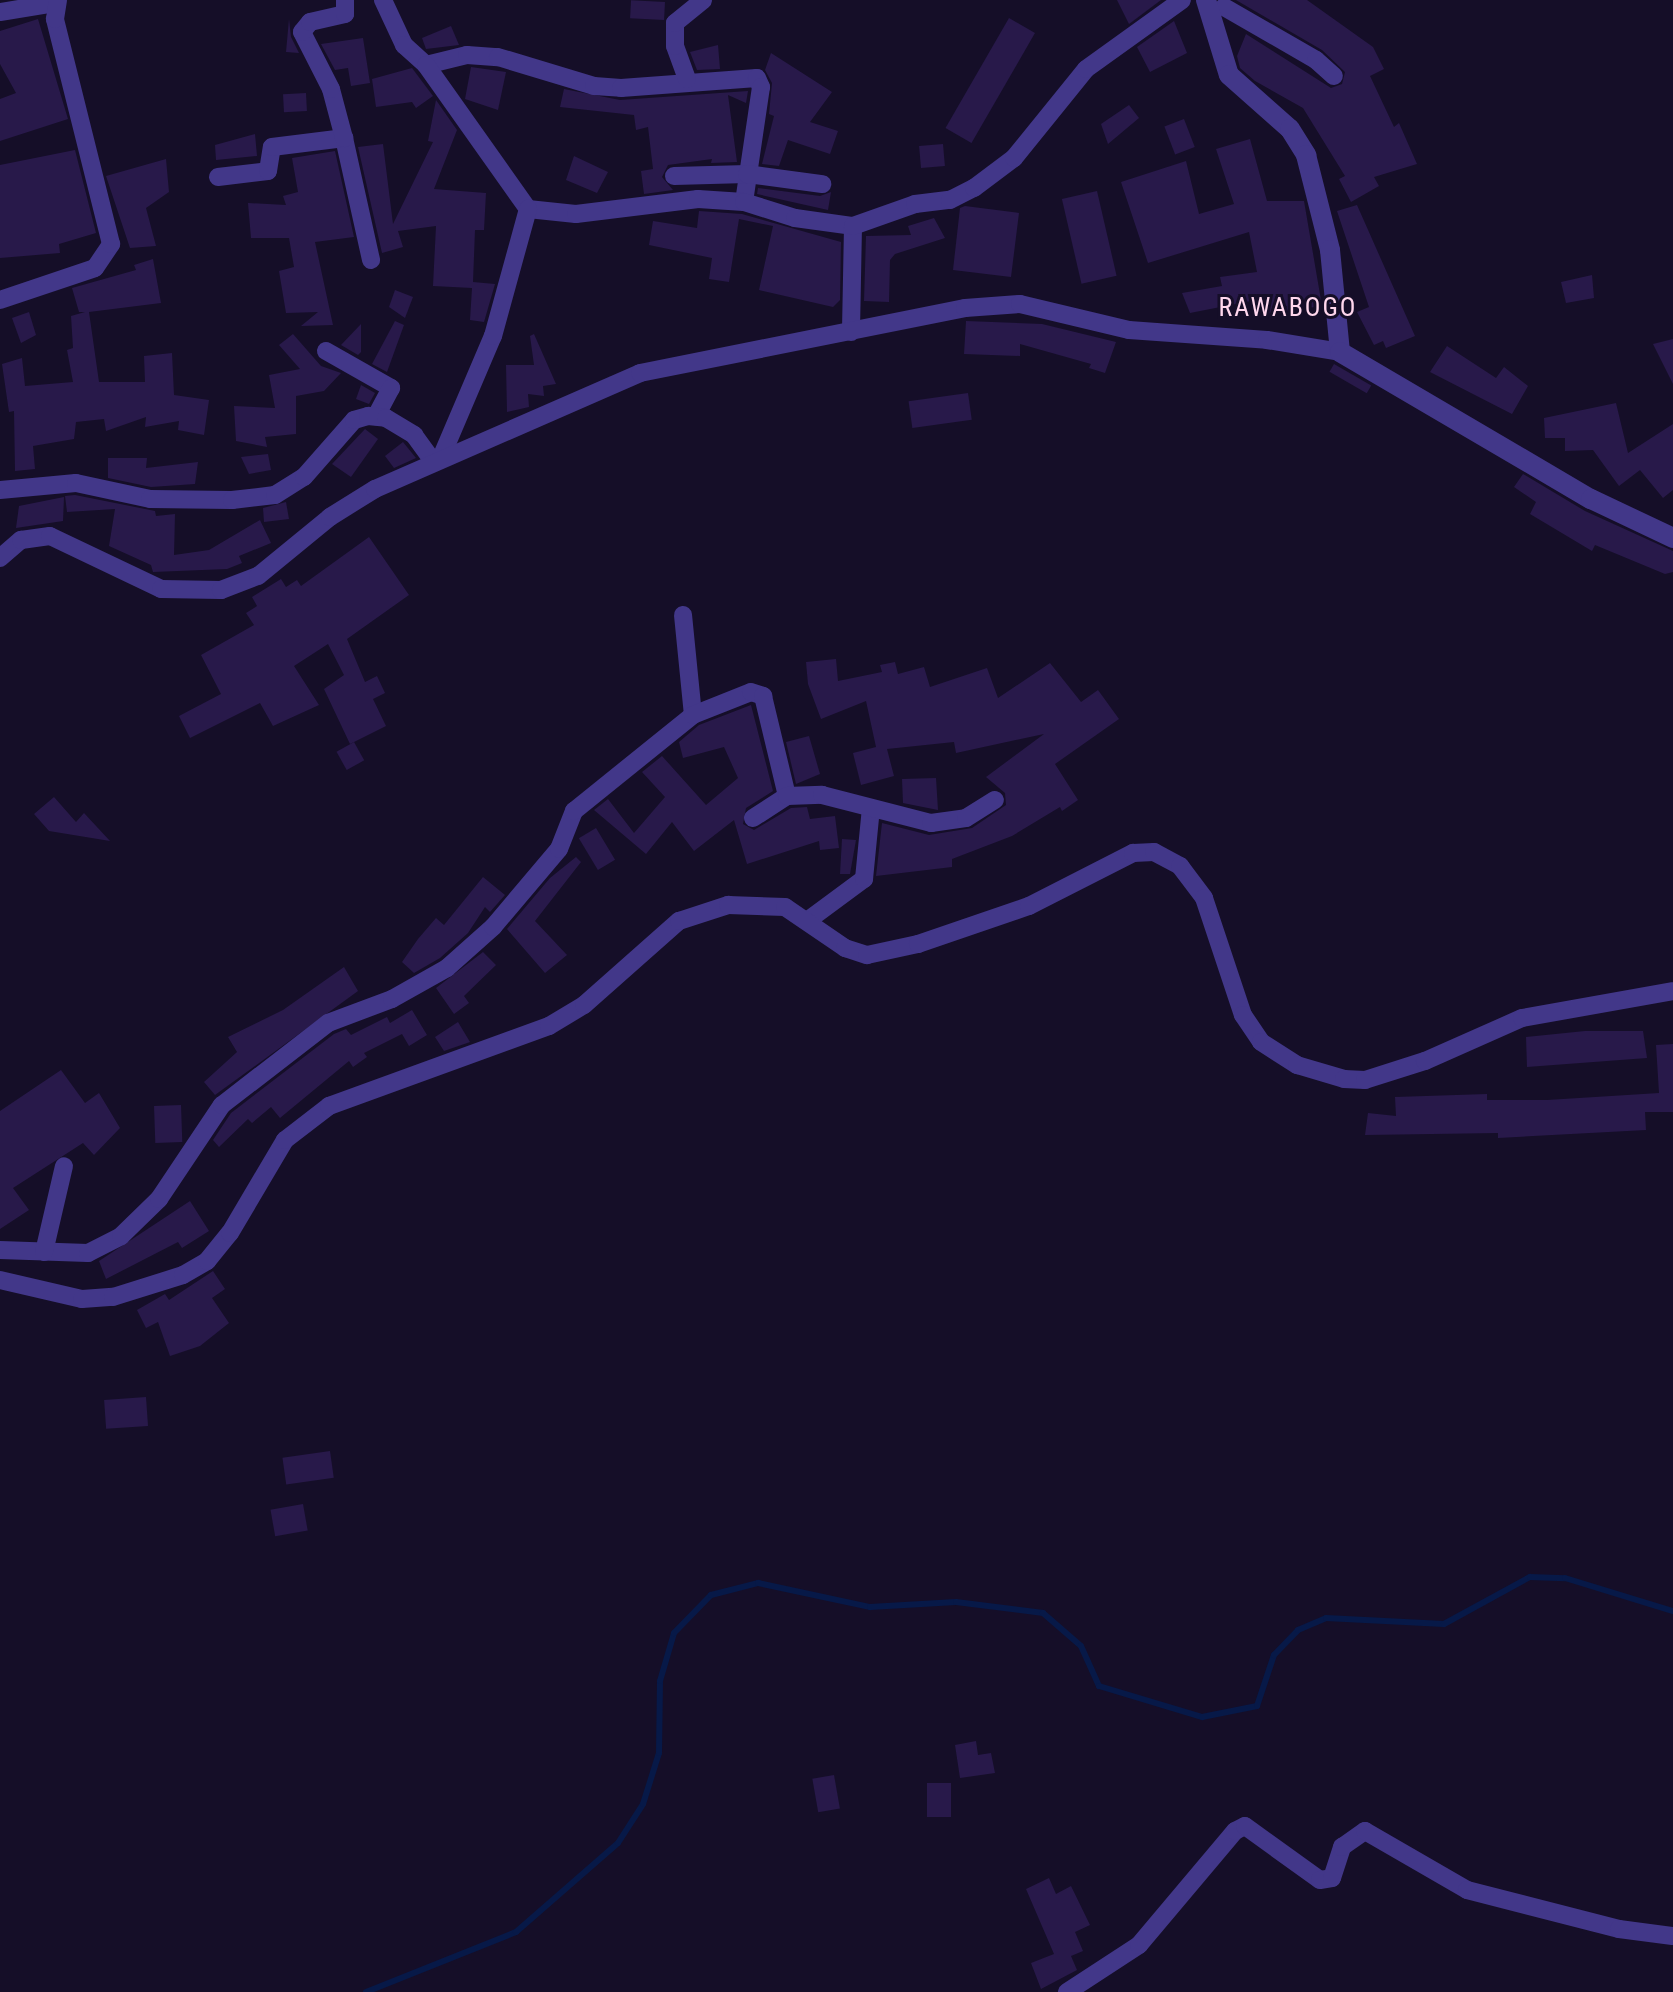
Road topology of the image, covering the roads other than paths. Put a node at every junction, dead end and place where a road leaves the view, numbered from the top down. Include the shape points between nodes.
1 (345, 0) edge
2 (383, 0) edge
3 (703, 0) edge
4 (1182, 0) edge
5 (57, 2) edge
6 (1219, 6) edge
7 (0, 12) edge
8 (426, 65) junction
9 (1334, 76) dead end
10 (687, 79) junction
11 (344, 138) junction
12 (747, 174) junction
13 (674, 176) dead end
14 (218, 177) dead end
15 (822, 184) dead end
16 (744, 202) junction
17 (528, 209) junction
18 (853, 226) junction
19 (371, 260) dead end
20 (0, 300) edge
21 (851, 332) junction
22 (326, 351) dead end
23 (1340, 352) junction
24 (376, 416) junction
25 (437, 462) junction
26 (0, 490) edge
27 (1673, 538) edge
28 (0, 558) edge
29 (683, 615) dead end
30 (693, 715) junction
31 (787, 796) junction
32 (995, 800) dead end
33 (871, 808) junction
34 (753, 818) dead end
35 (807, 921) junction
36 (1673, 991) edge
37 (64, 1166) dead end
38 (0, 1250) edge
39 (44, 1252) junction
40 (0, 1280) edge
41 (1673, 1936) edge
42 (1067, 1992) edge

1 - 11 street via 345,14 310,22 302,32 331,89
2 - 8 street via 404,45
3 - 10 street via 675,23 675,46
4 - 18 street via 1086,69 1014,158 974,188 950,200 915,204
5 - 7 street
5 - 20 street via 55,19 111,244 95,268
6 - 9 street
6 - 23 street via 1218,52 1229,75 1290,129 1306,155 1330,250
8 - 10 street via 467,55 525,63 594,86
8 - 17 street
10 - 12 street via 759,80
11 - 14 street via 272,147 268,171
11 - 19 street
12 - 13 street
12 - 15 street
12 - 16 street
16 - 17 street via 698,199 576,214
16 - 18 street via 795,218
17 - 25 street via 493,336
18 - 21 street
21 - 23 street via 965,308 1020,304 1129,330 1267,340
21 - 25 street via 640,373
22 - 24 street via 391,388
23 - 27 street via 1591,499
24 - 25 street via 414,435
24 - 26 street via 354,420 304,477 275,495 150,499 76,483
25 - 28 street via 375,489 318,526 258,576 221,590 161,589 50,536 16,542
29 - 30 street
30 - 31 street via 751,692 763,696
30 - 39 street via 574,811 559,849 493,927 447,968 392,999 328,1023 262,1070 222,1105 159,1199 121,1236 88,1253
31 - 33 street via 822,795
31 - 34 street
32 - 33 street via 951,822 931,823
33 - 35 street via 864,879
35 - 36 street via 853,953 884,952 1029,906 1133,853 1154,852 1180,866 1204,898 1243,1015 1261,1042 1297,1065 1344,1079 1365,1080 1425,1061 1522,1018
35 - 40 street via 775,904 702,911 662,933 584,1005 549,1026 329,1106 285,1140 230,1233 207,1261 183,1275 113,1297 82,1299
37 - 39 street
38 - 39 street
41 - 42 street via 1619,1929 1467,1890 1365,1831 1342,1847 1332,1878 1320,1880 1243,1826 1139,1945

